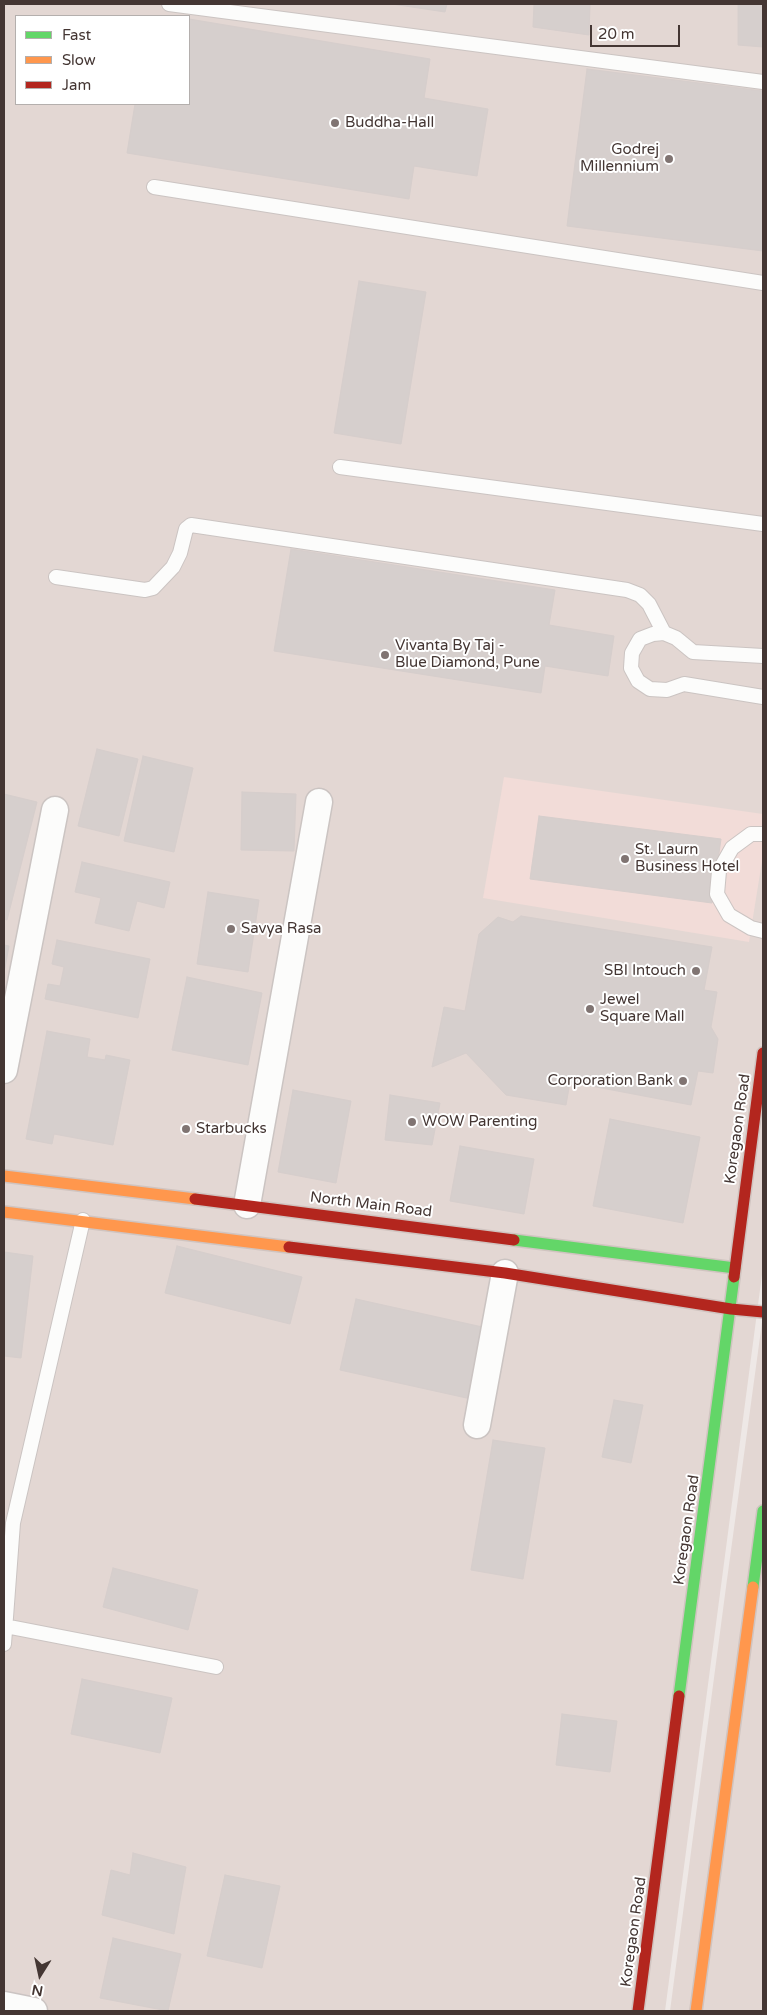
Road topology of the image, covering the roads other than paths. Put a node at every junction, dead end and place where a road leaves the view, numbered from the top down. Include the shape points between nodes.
1 (169, 4) edge
2 (763, 82) edge
3 (154, 187) dead end
4 (763, 283) edge
5 (340, 467) dead end
6 (763, 524) edge
7 (56, 577) dead end
8 (664, 633) junction
9 (763, 656) edge
10 (763, 698) edge
11 (319, 802) dead end
12 (54, 810) dead end
13 (763, 834) edge
14 (763, 931) edge
15 (763, 1054) edge
16 (4, 1070) edge
17 (4, 1176) edge
18 (247, 1204) junction
19 (4, 1212) edge
20 (83, 1220) junction
21 (735, 1268) junction
22 (505, 1273) junction
23 (730, 1309) junction
24 (763, 1312) edge
25 (476, 1425) dead end
26 (763, 1511) edge
27 (5, 1626) junction
28 (4, 1644) edge
29 (216, 1667) dead end
30 (4, 2005) edge
31 (34, 2011) edge
32 (638, 2011) edge
33 (696, 2011) edge

1 - 2 lane
3 - 4 lane
5 - 6 lane
7 - 8 lane via 145,590 153,588 173,567 186,529 191,525 626,590 640,595 649,604
8 - 9 lane via 693,652
8 - 10 lane via 640,639 632,653 631,668 638,681 650,690 667,690 684,684
11 - 18 street
12 - 16 street
13 - 14 lane via 751,834 732,848 719,871 717,894 729,915
15 - 21 main road, Koregaon Road
17 - 18 main road, North Main Road
18 - 21 main road, North Main Road
19 - 20 main road
20 - 22 main road
20 - 27 lane via 13,1523
21 - 23 main road, Koregaon Road
22 - 23 main road
22 - 25 street
23 - 24 main road
23 - 32 main road, Koregaon Road
26 - 33 main road
27 - 28 lane
27 - 29 lane
30 - 31 street

